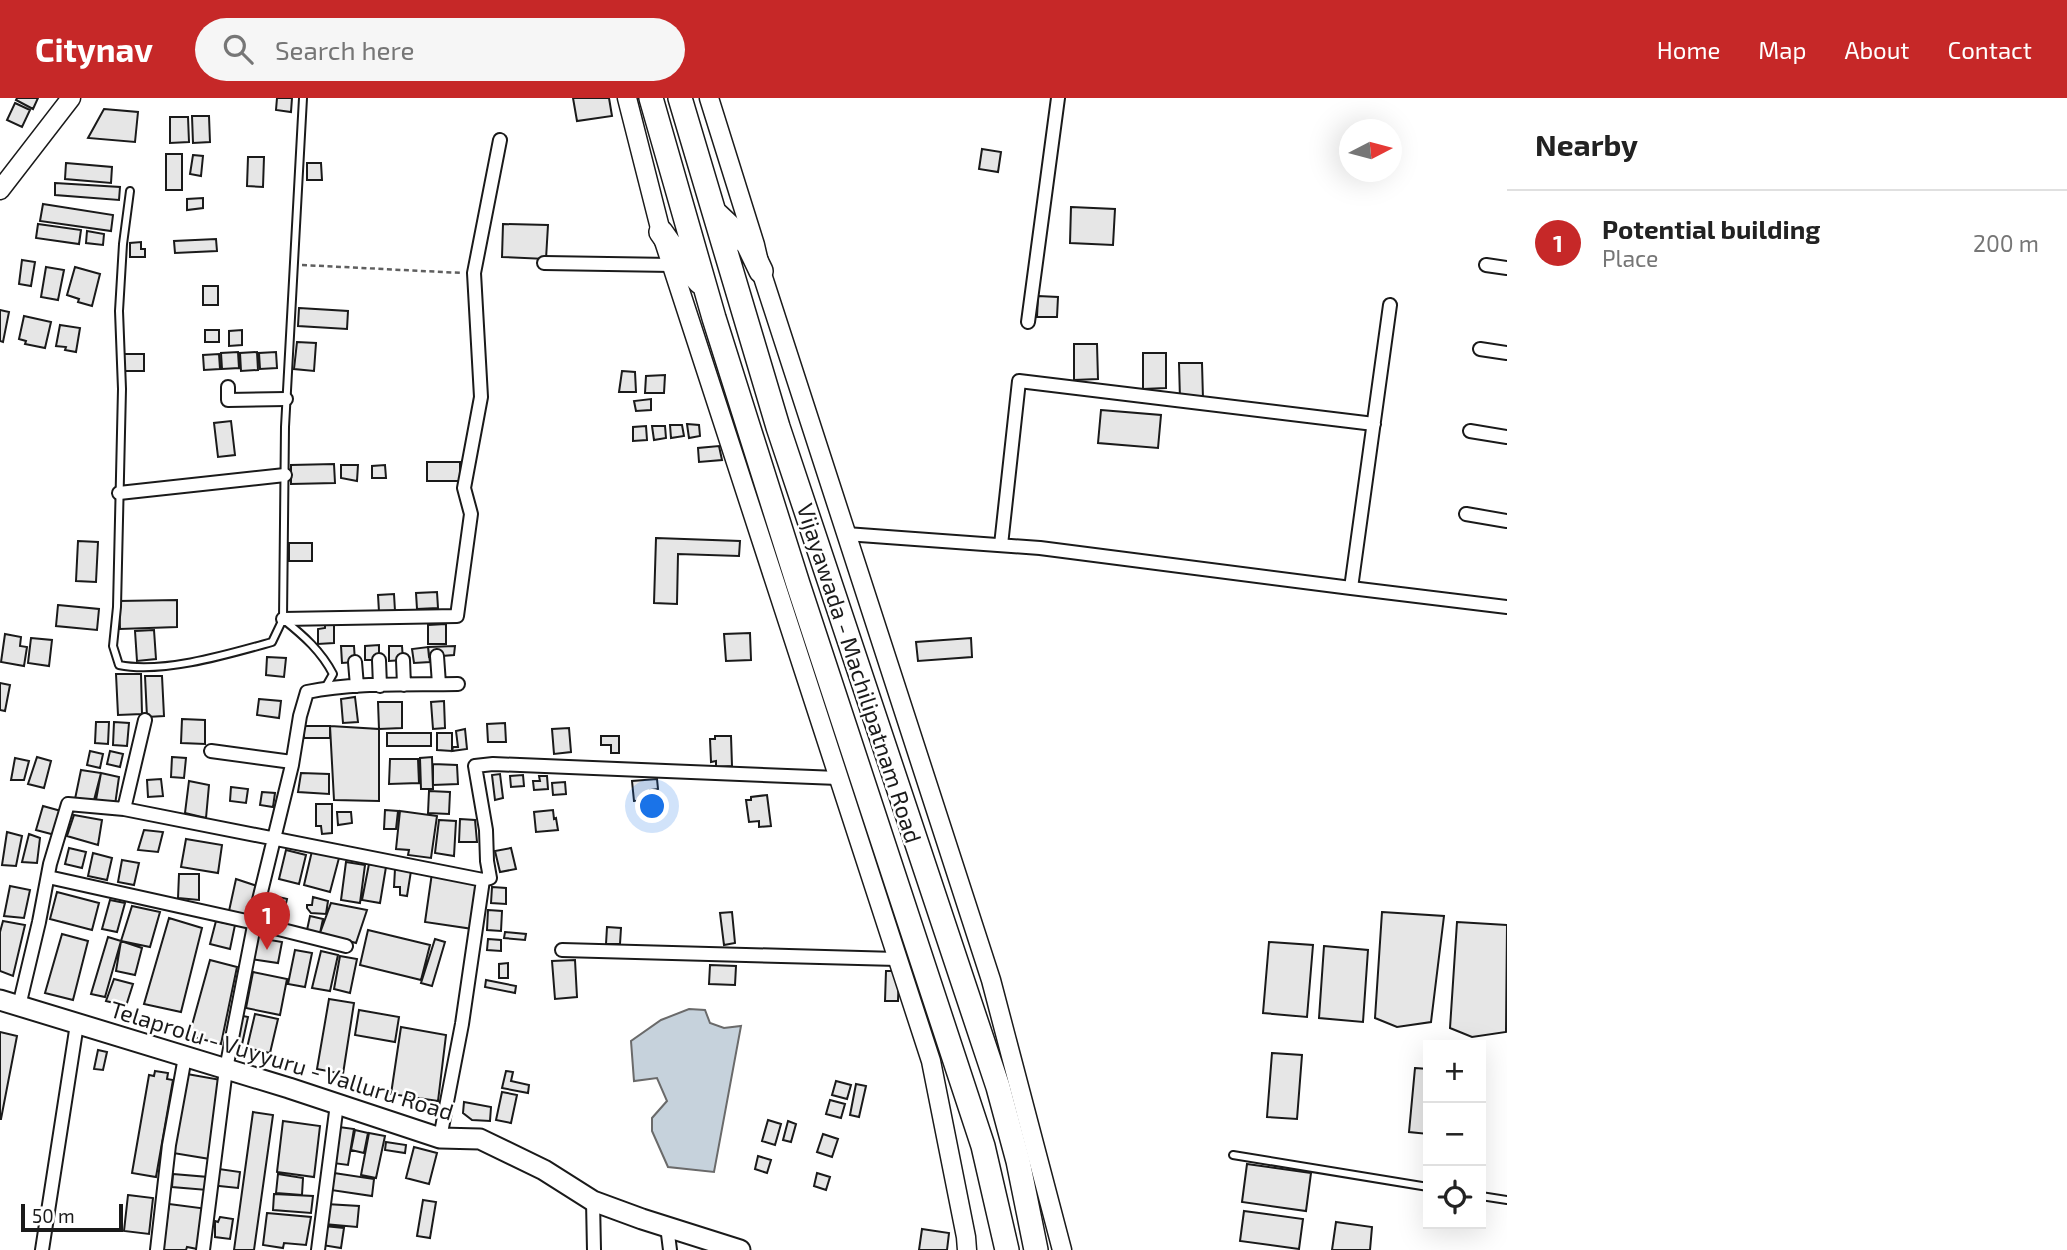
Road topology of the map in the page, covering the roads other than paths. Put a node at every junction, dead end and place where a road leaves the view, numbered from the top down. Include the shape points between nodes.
1 (71, 98) edge
2 (303, 98) edge
3 (627, 98) edge
4 (651, 98) edge
5 (680, 98) edge
6 (709, 98) edge
7 (1058, 98) edge
8 (500, 140) dead end
9 (0, 190) edge
10 (130, 191) dead end
11 (714, 212) junction
12 (661, 232) junction
13 (544, 263) dead end
14 (672, 265) junction
15 (1486, 265) dead end
16 (1507, 268) edge
17 (761, 271) junction
18 (706, 288) junction
19 (1390, 305) dead end
20 (1028, 322) dead end
21 (1480, 349) dead end
22 (1507, 353) edge
23 (228, 387) dead end
24 (286, 399) junction
25 (1374, 424) junction
26 (1470, 431) dead end
27 (1507, 437) edge
28 (285, 475) junction
29 (119, 493) junction
30 (1466, 514) dead end
31 (1507, 521) edge
32 (846, 534) junction
33 (1001, 545) junction
34 (1351, 588) junction
35 (1507, 607) edge
36 (283, 619) junction
37 (437, 656) dead end
38 (379, 660) dead end
39 (403, 660) dead end
40 (355, 662) dead end
41 (439, 684) junction
42 (458, 684) dead end
43 (404, 685) junction
44 (357, 686) junction
45 (380, 686) junction
46 (325, 688) junction
47 (145, 720) dead end
48 (211, 751) dead end
49 (292, 762) junction
50 (838, 778) junction
51 (124, 809) junction
52 (274, 839) junction
53 (48, 877) junction
54 (483, 880) junction
55 (255, 923) junction
56 (346, 946) dead end
57 (562, 950) dead end
58 (897, 959) junction
59 (0, 1000) edge
60 (19, 1006) junction
61 (76, 1024) junction
62 (185, 1057) junction
63 (226, 1069) junction
64 (337, 1104) junction
65 (440, 1138) junction
66 (1233, 1155) dead end
67 (1423, 1186) edge
68 (1486, 1197) edge
69 (593, 1200) junction
70 (1507, 1200) edge
71 (667, 1226) junction
72 (42, 1250) edge
73 (157, 1250) edge
74 (203, 1250) edge
75 (318, 1250) edge
76 (594, 1250) edge
77 (670, 1250) edge
78 (740, 1250) edge
79 (967, 1250) edge
80 (1007, 1250) edge
81 (1035, 1250) edge
82 (1062, 1250) edge

1 - 9 street
2 - 24 lane
3 - 12 street
4 - 18 highway, Vijayawada - Machilipatnam Road
5 - 11 highway, Vijayawada - Machilipatnam Road
6 - 17 street
7 - 20 street
8 - 36 street via 474,274 481,397 464,488 471,513 457,616
10 - 29 lane via 119,311
11 - 17 highway via 748,244
11 - 81 highway, Vijayawada - Machilipatnam Road via 778,427 998,1087
12 - 14 street
12 - 18 highway
13 - 14 street
14 - 50 street
15 - 16 street
17 - 32 street
18 - 80 highway, Vijayawada - Machilipatnam Road via 982,1146
19 - 25 street
21 - 22 street
23 - 24 street via 228,400
24 - 28 lane
25 - 33 street via 1020,381
25 - 34 street
26 - 27 street
28 - 29 street
28 - 36 lane
29 - 36 lane via 113,646 119,665 135,668 181,663 272,642
30 - 31 street
32 - 33 street
32 - 82 street via 991,980
33 - 34 street
34 - 35 street
36 - 46 lane via 324,657 333,674
37 - 41 street
38 - 45 street
39 - 43 street
40 - 44 street
41 - 42 street
41 - 43 street
43 - 45 street
44 - 45 street
44 - 46 street
46 - 49 street via 307,692
47 - 51 street
48 - 49 street
49 - 52 street
50 - 54 street via 475,766 490,878
50 - 58 street
51 - 52 street
51 - 53 street via 68,804
52 - 54 street
52 - 55 street
53 - 55 street
53 - 60 street
54 - 65 street
55 - 56 street
55 - 63 street
57 - 58 street
58 - 79 street via 930,1061
59 - 60 main road, Telaprolu - Vuyyuru - Valluru Road
60 - 61 main road, Telaprolu - Vuyyuru - Valluru Road
61 - 62 main road, Telaprolu - Vuyyuru - Valluru Road
61 - 72 street
62 - 63 main road, Telaprolu - Vuyyuru - Valluru Road
62 - 73 street
63 - 64 main road, Telaprolu - Vuyyuru - Valluru Road
63 - 74 street
64 - 65 main road, Telaprolu - Vuyyuru - Valluru Road
64 - 75 street
65 - 69 main road, Telaprolu - Vuyyuru - Valluru Road via 480,1139
66 - 67 lane
68 - 70 lane
69 - 71 main road, Telaprolu - Vuyyuru - Valluru Road
69 - 76 street
71 - 77 street
71 - 78 main road, Telaprolu - Vuyyuru - Valluru Road

